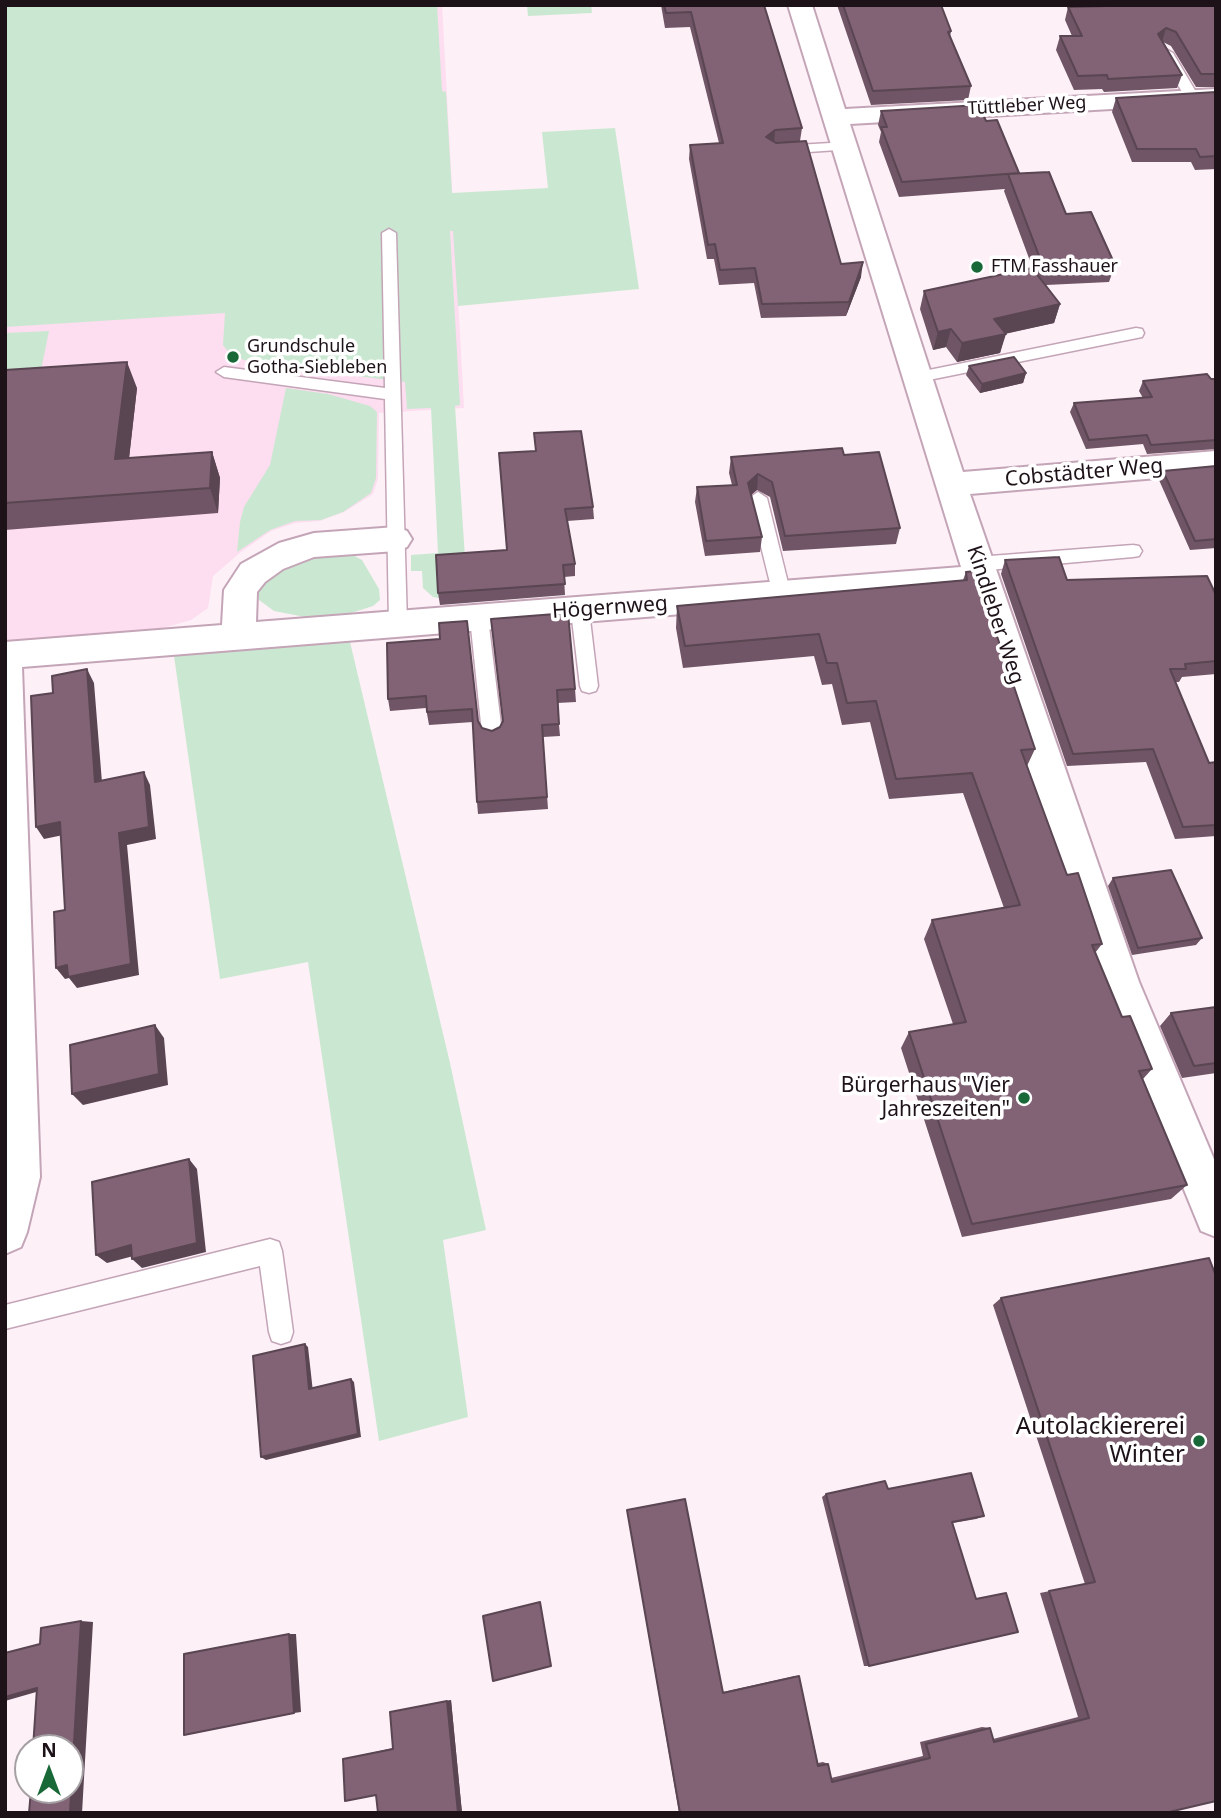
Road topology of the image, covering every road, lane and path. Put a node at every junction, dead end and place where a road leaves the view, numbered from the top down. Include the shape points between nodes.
1 (800, 5) edge
2 (1157, 51) edge
3 (1195, 97) edge
4 (838, 117) junction
5 (847, 146) junction
6 (774, 151) edge
7 (389, 233) dead end
8 (1136, 332) dead end
9 (224, 372) dead end
10 (919, 377) junction
11 (393, 395) junction
12 (1216, 462) edge
13 (952, 484) junction
14 (758, 498) dead end
15 (396, 539) junction
16 (1133, 551) dead end
17 (979, 571) junction
18 (782, 594) junction
19 (580, 611) junction
20 (479, 618) junction
21 (398, 624) junction
22 (238, 637) junction
23 (5, 654) edge
24 (590, 686) dead end
25 (492, 733) edge
26 (1216, 1216) edge
27 (5, 1232) edge
28 (5, 1317) edge
29 (281, 1332) dead end

1 - 4 street, Kindleber Weg
2 - 3 lane
3 - 4 street, Tüttleber Weg
4 - 5 street, Kindleber Weg
5 - 6 lane
5 - 10 street, Kindleber Weg
7 - 11 lane
8 - 10 lane
9 - 11 lane
10 - 13 street, Kindleber Weg
11 - 15 lane
12 - 13 street, Cobstädter Weg
13 - 17 street, Kindleber Weg
14 - 18 lane
15 - 21 lane
15 - 22 street via 314,545 271,561 253,573 241,590
16 - 17 lane
17 - 18 street, Högernweg
17 - 26 street, Kindleber Weg via 1119,982
18 - 19 street, Högernweg
19 - 20 street, Högernweg
19 - 24 lane
20 - 21 street, Högernweg
20 - 25 lane
21 - 22 street, Högernweg
22 - 23 street, Högernweg
23 - 27 street via 18,1177
28 - 29 lane via 270,1251

